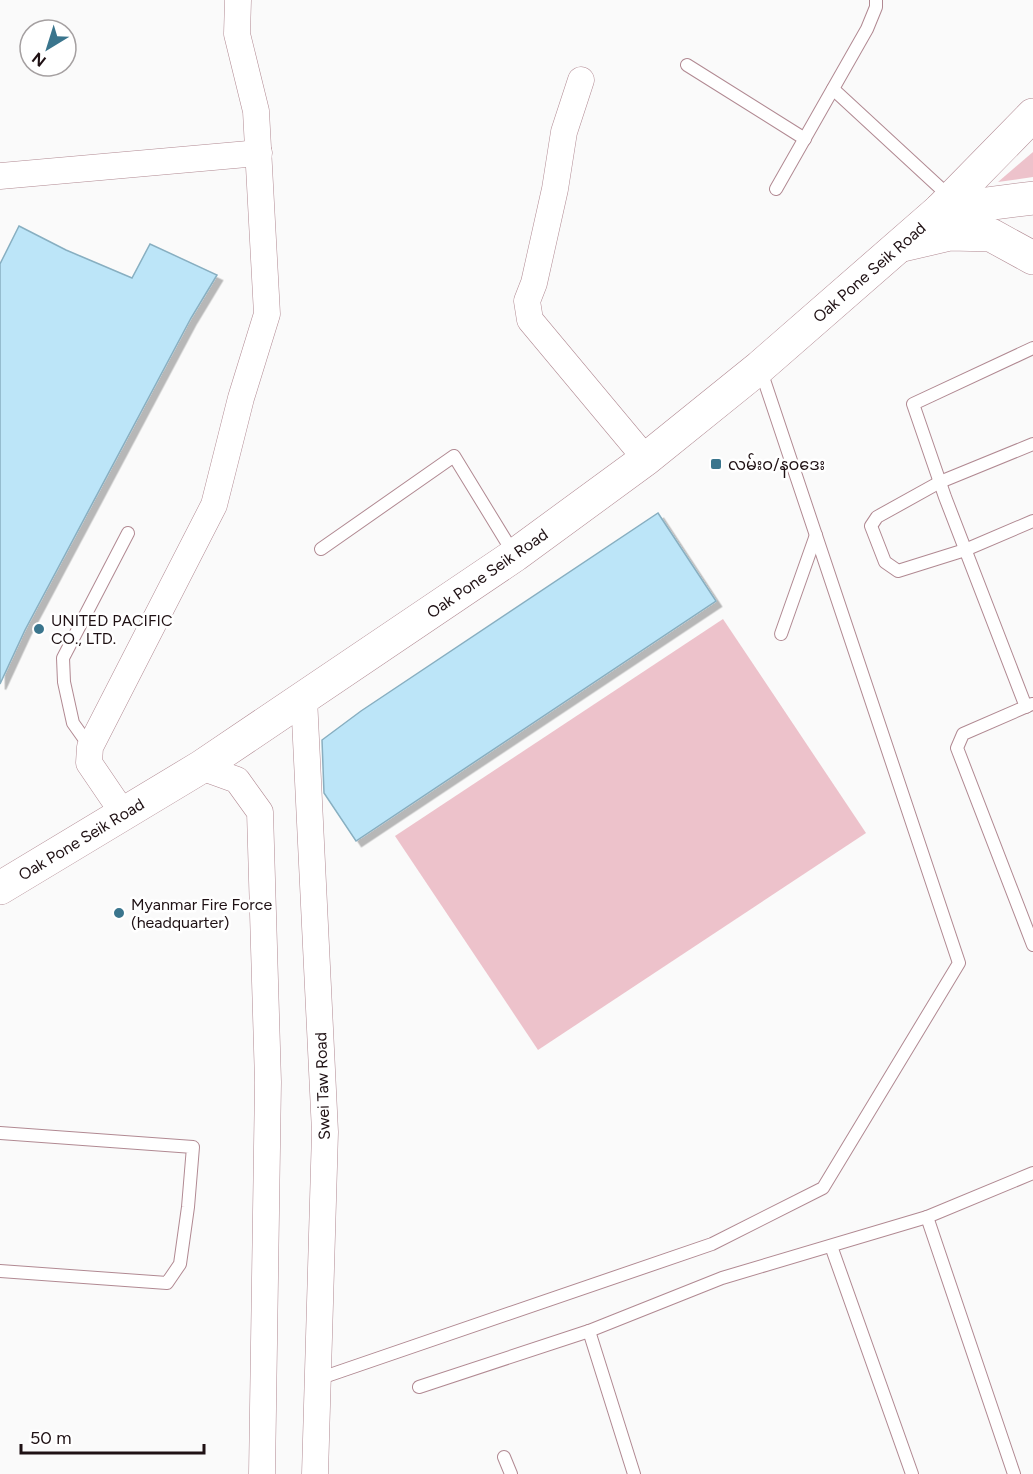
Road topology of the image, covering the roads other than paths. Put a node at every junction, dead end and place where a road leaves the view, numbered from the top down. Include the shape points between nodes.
1 (238, 0) edge
2 (876, 0) edge
3 (687, 65) dead end
4 (581, 80) dead end
5 (833, 89) junction
6 (1033, 115) edge
7 (805, 139) junction
8 (259, 153) junction
9 (0, 176) edge
10 (776, 189) dead end
11 (1033, 198) edge
12 (946, 204) junction
13 (898, 246) junction
14 (1033, 258) edge
15 (1033, 348) edge
16 (760, 367) junction
17 (1033, 444) edge
18 (646, 459) junction
19 (940, 482) junction
20 (1033, 521) edge
21 (128, 533) dead end
22 (816, 535) junction
23 (321, 549) dead end
24 (965, 550) junction
25 (515, 555) junction
26 (781, 634) dead end
27 (304, 698) junction
28 (1029, 705) edge
29 (90, 747) junction
30 (201, 767) junction
31 (123, 813) junction
32 (0, 888) edge
33 (1033, 945) edge
34 (0, 1133) edge
35 (1033, 1173) edge
36 (927, 1217) junction
37 (831, 1246) junction
38 (0, 1271) edge
39 (590, 1332) junction
40 (318, 1379) junction
41 (419, 1387) dead end
42 (504, 1457) dead end
43 (262, 1474) edge
44 (315, 1474) edge
45 (512, 1474) edge
46 (634, 1474) edge
47 (912, 1474) edge
48 (1014, 1474) edge

1 - 8 street via 237,34 256,111
2 - 5 lane via 867,29
3 - 7 lane
4 - 18 street via 564,132 555,189 528,301 530,320
5 - 7 lane
5 - 12 lane
6 - 12 main road, Oak Pone Seik Road
7 - 10 lane
8 - 9 street
8 - 29 street via 267,314 214,505
11 - 12 main road
12 - 13 main road, Oak Pone Seik Road
13 - 14 main road via 951,234 991,235
13 - 16 main road, Oak Pone Seik Road
15 - 19 lane via 913,404
16 - 18 main road, Oak Pone Seik Road
16 - 22 lane
17 - 19 lane
18 - 25 main road, Oak Pone Seik Road
19 - 24 lane
19 - 24 lane via 877,517 871,526 885,562 898,571
20 - 24 lane
21 - 29 lane via 63,658 73,723
22 - 26 lane
22 - 40 lane via 959,963 823,1188 712,1244
23 - 25 lane via 454,456
24 - 28 lane
25 - 27 main road, Oak Pone Seik Road
27 - 30 main road, Oak Pone Seik Road
27 - 40 street, Swei Taw Road via 325,1132
28 - 33 lane via 963,734 957,748
29 - 31 street via 90,763
30 - 31 main road, Oak Pone Seik Road
30 - 43 street via 237,780 260,812 268,1082
31 - 32 main road, Oak Pone Seik Road
34 - 38 lane via 193,1147 180,1264 166,1283
35 - 36 lane
36 - 37 lane
36 - 48 lane
37 - 39 lane via 722,1278
37 - 47 lane
39 - 41 lane
39 - 46 lane
40 - 44 street, Swei Taw Road
42 - 45 lane

